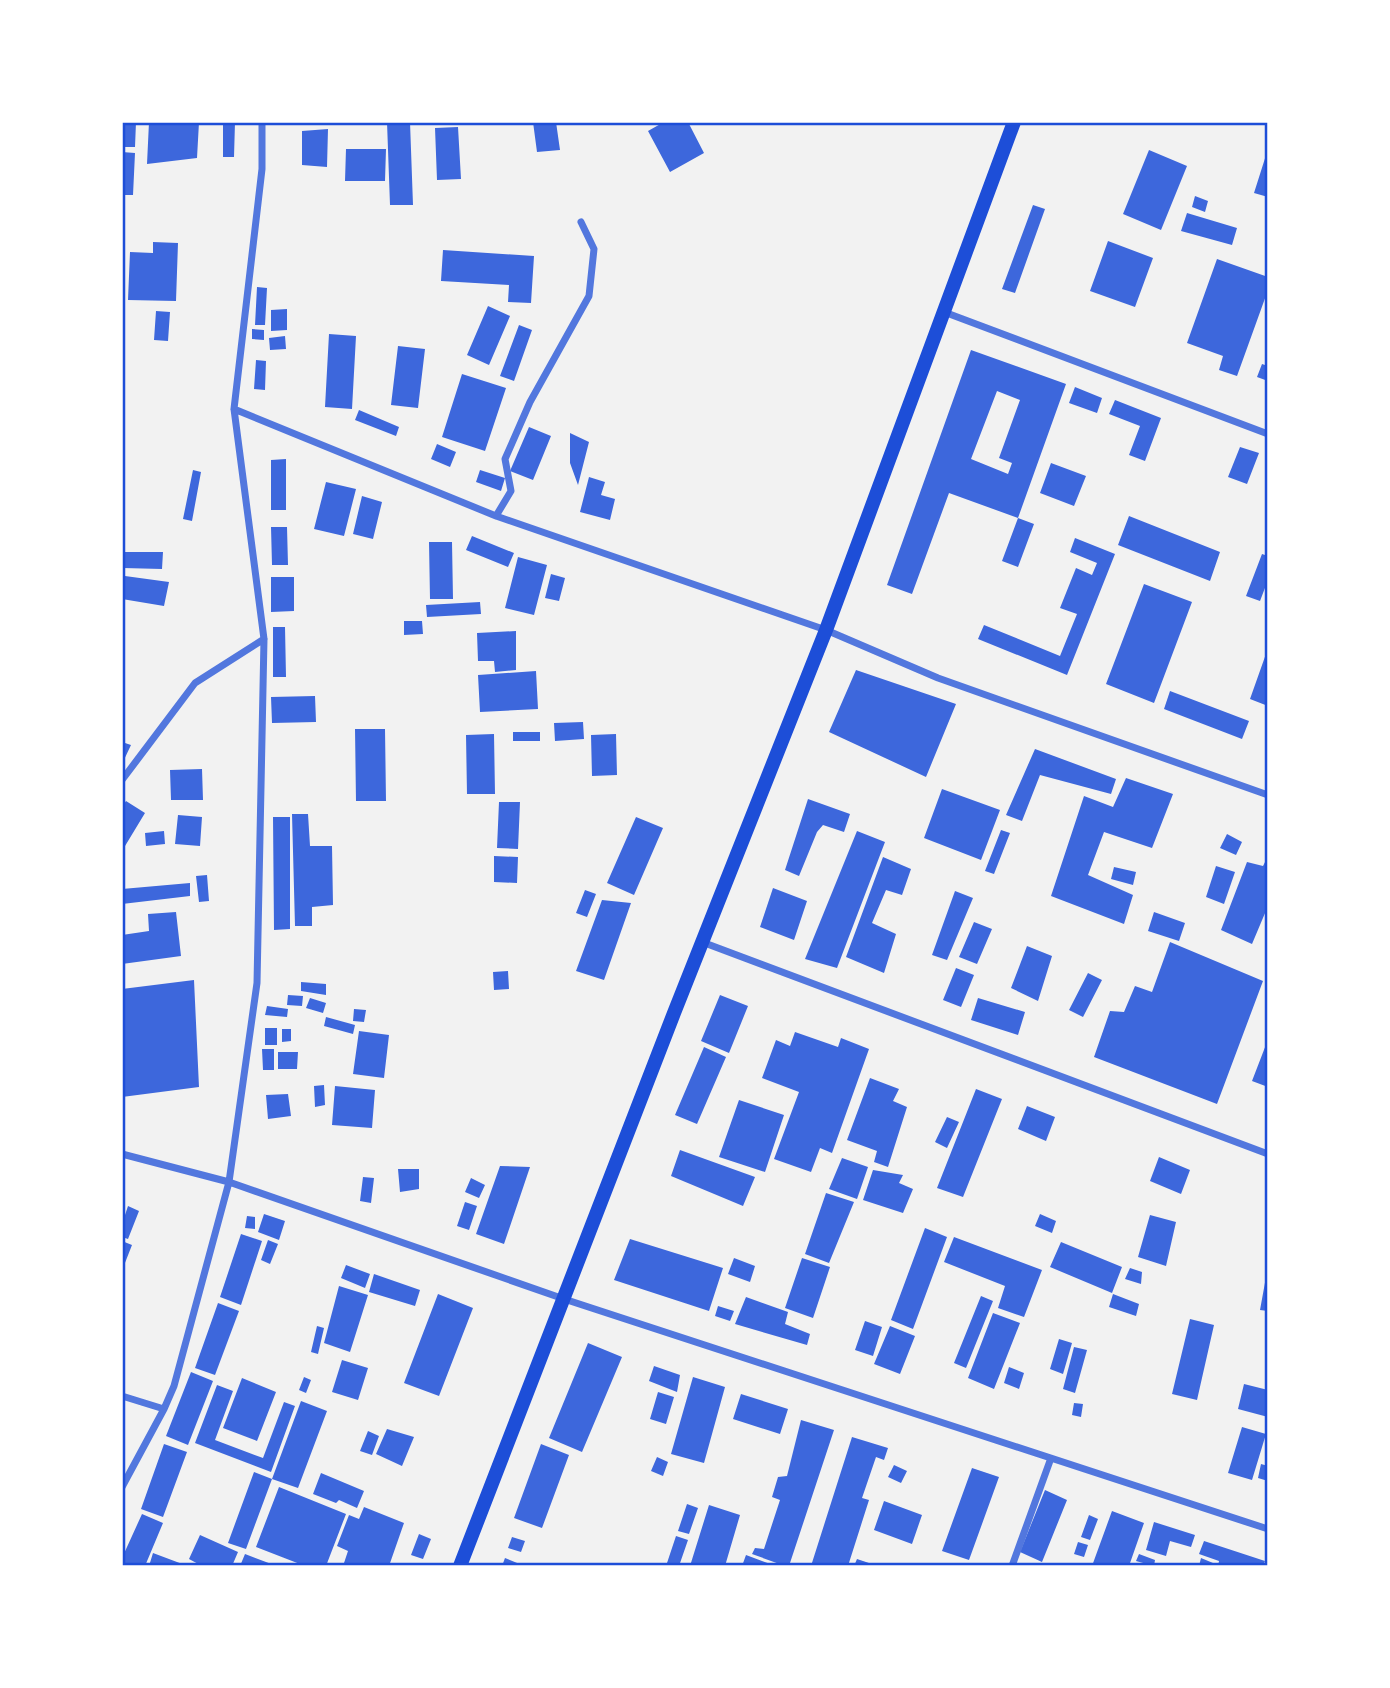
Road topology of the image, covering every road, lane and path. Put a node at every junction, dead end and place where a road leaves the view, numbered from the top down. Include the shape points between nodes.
1 (262, 122) edge
2 (1014, 122) edge
3 (581, 222) dead end
4 (944, 312) junction
5 (234, 409) junction
6 (1268, 435) edge
7 (496, 516) junction
8 (826, 630) junction
9 (264, 639) junction
10 (122, 780) edge
11 (1268, 795) edge
12 (702, 942) junction
13 (122, 1154) edge
14 (1268, 1154) edge
15 (229, 1182) junction
16 (564, 1298) junction
17 (122, 1396) edge
18 (164, 1409) junction
19 (1051, 1458) junction
20 (122, 1487) edge
21 (1268, 1529) edge
22 (460, 1566) edge
23 (1012, 1566) edge

1 - 5 street via 262,169
2 - 4 main road
3 - 7 street via 594,249 589,296 530,401 505,459 511,491
4 - 6 street
4 - 8 main road
5 - 7 street
5 - 9 street
7 - 8 street
8 - 11 street via 939,678
8 - 12 main road
9 - 10 street via 195,683
9 - 15 street via 257,983
12 - 14 street
12 - 16 main road
13 - 15 street
15 - 16 street
15 - 18 street
16 - 19 street
16 - 22 main road
17 - 18 street
18 - 20 street
19 - 21 street
19 - 23 street

